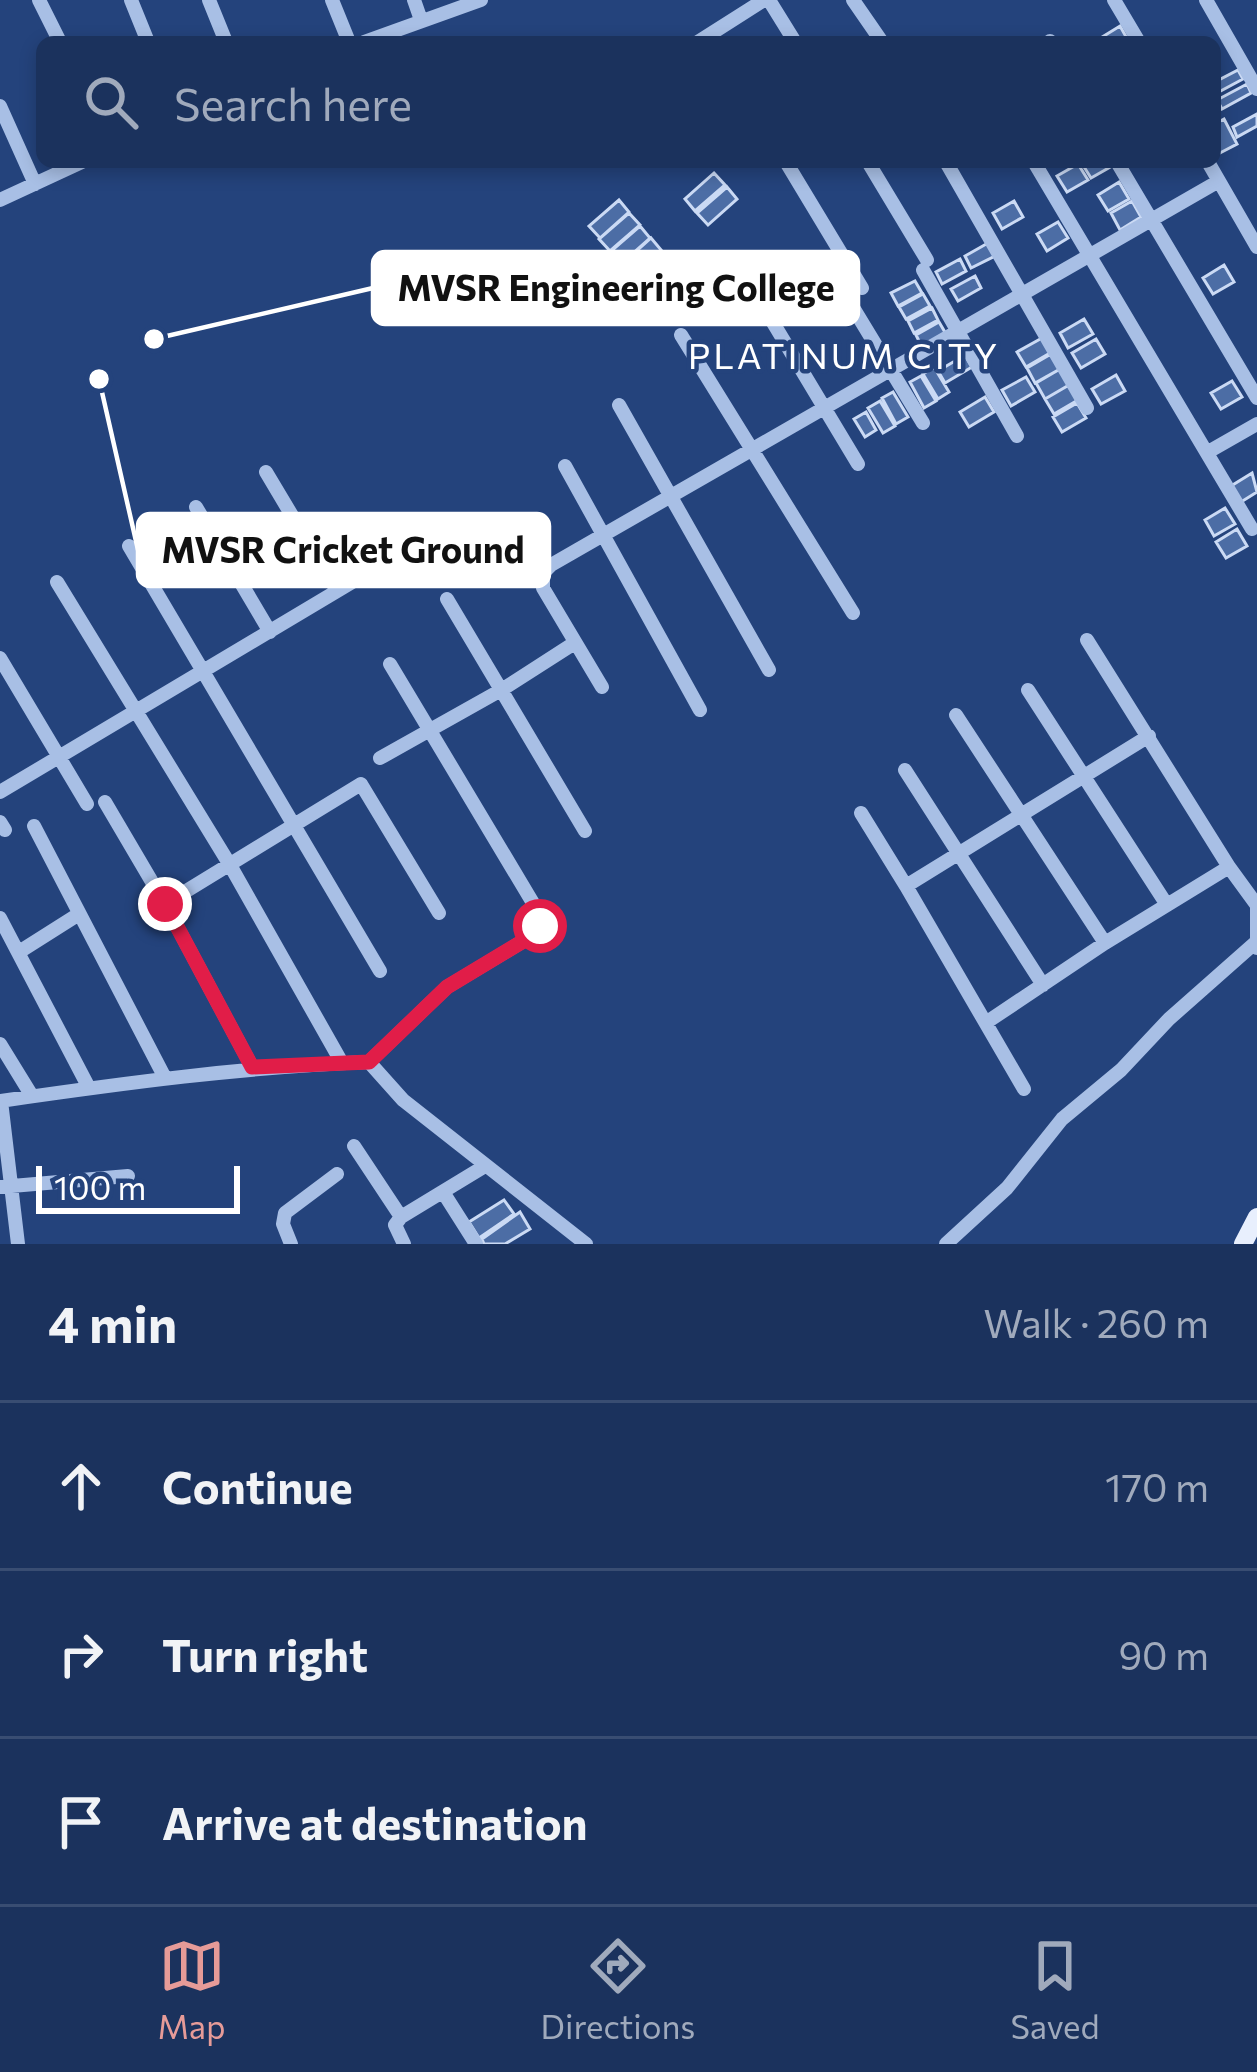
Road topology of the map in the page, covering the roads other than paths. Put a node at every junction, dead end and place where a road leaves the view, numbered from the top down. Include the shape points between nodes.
1 (39, 0) edge
2 (130, 0) edge
3 (209, 0) edge
4 (332, 0) edge
5 (414, 0) edge
6 (481, 0) edge
7 (766, 0) edge
8 (853, 0) edge
9 (1114, 0) edge
10 (1206, 0) edge
11 (421, 20) junction
12 (57, 36) edge
13 (145, 36) edge
14 (224, 36) edge
15 (347, 36) edge
16 (380, 36) edge
17 (713, 36) edge
18 (791, 36) edge
19 (879, 36) edge
20 (1135, 36) edge
21 (1257, 88) edge
22 (0, 106) edge
23 (69, 168) edge
24 (790, 168) edge
25 (871, 168) edge
26 (949, 168) edge
27 (1038, 168) edge
28 (1121, 168) edge
29 (1211, 168) edge
30 (1219, 181) junction
31 (35, 184) junction
32 (0, 200) edge
33 (1151, 222) junction
34 (1257, 247) edge
35 (1090, 257) junction
36 (746, 275) dead end
37 (862, 288) dead end
38 (1022, 296) junction
39 (850, 301) dead end
40 (959, 333) junction
41 (681, 334) dead end
42 (891, 369) junction
43 (1257, 398) edge
44 (619, 405) dead end
45 (821, 408) junction
46 (1087, 408) dead end
47 (923, 423) dead end
48 (1257, 424) edge
49 (1017, 436) dead end
50 (751, 452) junction
51 (1208, 452) junction
52 (858, 464) dead end
53 (566, 466) dead end
54 (266, 472) dead end
55 (669, 498) junction
56 (196, 507) dead end
57 (1252, 529) dead end
58 (507, 532) dead end
59 (605, 536) junction
60 (129, 546) dead end
61 (369, 572) dead end
62 (543, 573) junction
63 (57, 582) dead end
64 (337, 591) junction
65 (446, 599) dead end
66 (853, 613) dead end
67 (270, 632) junction
68 (1087, 640) dead end
69 (573, 644) junction
70 (0, 658) edge
71 (390, 664) dead end
72 (769, 670) dead end
73 (204, 671) junction
74 (602, 687) dead end
75 (503, 689) junction
76 (1028, 690) dead end
77 (700, 710) dead end
78 (134, 712) junction
79 (956, 715) dead end
80 (429, 730) junction
81 (1148, 736) junction
82 (60, 756) junction
83 (380, 758) dead end
84 (905, 770) dead end
85 (1085, 776) junction
86 (0, 792) edge
87 (105, 802) dead end
88 (87, 804) dead end
89 (861, 814) dead end
90 (1022, 815) junction
91 (34, 826) dead end
92 (293, 826) junction
93 (585, 831) dead end
94 (960, 856) junction
95 (230, 865) junction
96 (1228, 867) junction
97 (906, 886) junction
98 (1257, 903) edge
99 (165, 904) junction
100 (1167, 905) junction
101 (439, 913) dead end
102 (79, 914) junction
103 (0, 918) edge
104 (1256, 937) edge
105 (1106, 943) junction
106 (19, 952) junction
107 (380, 971) dead end
108 (1043, 985) junction
109 (987, 1022) junction
110 (0, 1044) edge
111 (369, 1062) junction
112 (342, 1064) junction
113 (252, 1067) junction
114 (164, 1076) junction
115 (88, 1086) junction
116 (1024, 1089) dead end
117 (32, 1096) junction
118 (1, 1101) edge
119 (355, 1146) dead end
120 (485, 1166) junction
121 (337, 1174) dead end
122 (128, 1176) dead end
123 (7, 1186) edge
124 (443, 1192) junction
125 (401, 1217) junction
126 (1257, 1217) edge
127 (18, 1244) edge
128 (292, 1244) edge
129 (404, 1244) edge
130 (476, 1244) edge
131 (586, 1244) edge
132 (946, 1244) edge
133 (1243, 1244) edge

1 - 12 street
2 - 13 street
3 - 14 street
4 - 15 street
5 - 11 street
6 - 11 street
7 - 17 street
7 - 18 street
8 - 19 street
9 - 20 street
10 - 21 street
11 - 16 street
22 - 31 street
23 - 31 street
24 - 37 street
25 - 40 street
26 - 38 street
27 - 35 street
28 - 33 street
29 - 30 street
30 - 33 street
30 - 34 street
31 - 32 street
33 - 35 street
33 - 43 street
35 - 38 street
35 - 51 street
36 - 45 street
38 - 40 street
38 - 46 street
39 - 42 street
40 - 42 street
40 - 49 street
41 - 50 street
42 - 45 street
42 - 47 street
44 - 55 street
45 - 50 street
45 - 52 street
48 - 51 street
50 - 55 street
50 - 66 street
51 - 57 street
53 - 59 street
54 - 64 street
55 - 59 street
55 - 72 street
56 - 67 street
58 - 62 street
59 - 62 street
59 - 77 street
60 - 73 street
61 - 64 street
62 - 69 street
63 - 78 street
64 - 67 street
65 - 75 street
67 - 73 street
68 - 81 street
69 - 74 street
69 - 75 street
70 - 82 street
71 - 80 street
73 - 78 street
73 - 92 street
75 - 80 street
75 - 93 street
76 - 85 street
78 - 82 street
78 - 95 street
79 - 90 street
80 - 83 street
80 - 111 street via 540,926 447,987
81 - 85 street
81 - 96 street
82 - 86 street
82 - 88 street
84 - 94 street
85 - 90 street
85 - 100 street
87 - 99 street
89 - 97 street
90 - 94 street
90 - 105 street
91 - 102 street
92 - 95 street
92 - 101 street via 361,784
92 - 107 street
94 - 97 street
94 - 108 street
95 - 99 street
95 - 112 street
96 - 98 street
96 - 100 street
97 - 109 street
98 - 104 street
99 - 113 street
100 - 105 street
102 - 106 street
102 - 114 street
103 - 106 street
104 - 132 street via 1062,1119 1007,1188
105 - 108 street
106 - 115 street
108 - 109 street
109 - 116 street
110 - 117 street
111 - 112 street
111 - 120 street
112 - 113 street
113 - 114 street
114 - 115 street
115 - 117 street
117 - 118 street
118 - 123 street
119 - 125 street
120 - 124 street
120 - 131 street
121 - 128 street via 285,1213
122 - 123 street
123 - 127 street
124 - 125 street
124 - 130 street
125 - 129 street via 395,1225
126 - 133 main road

